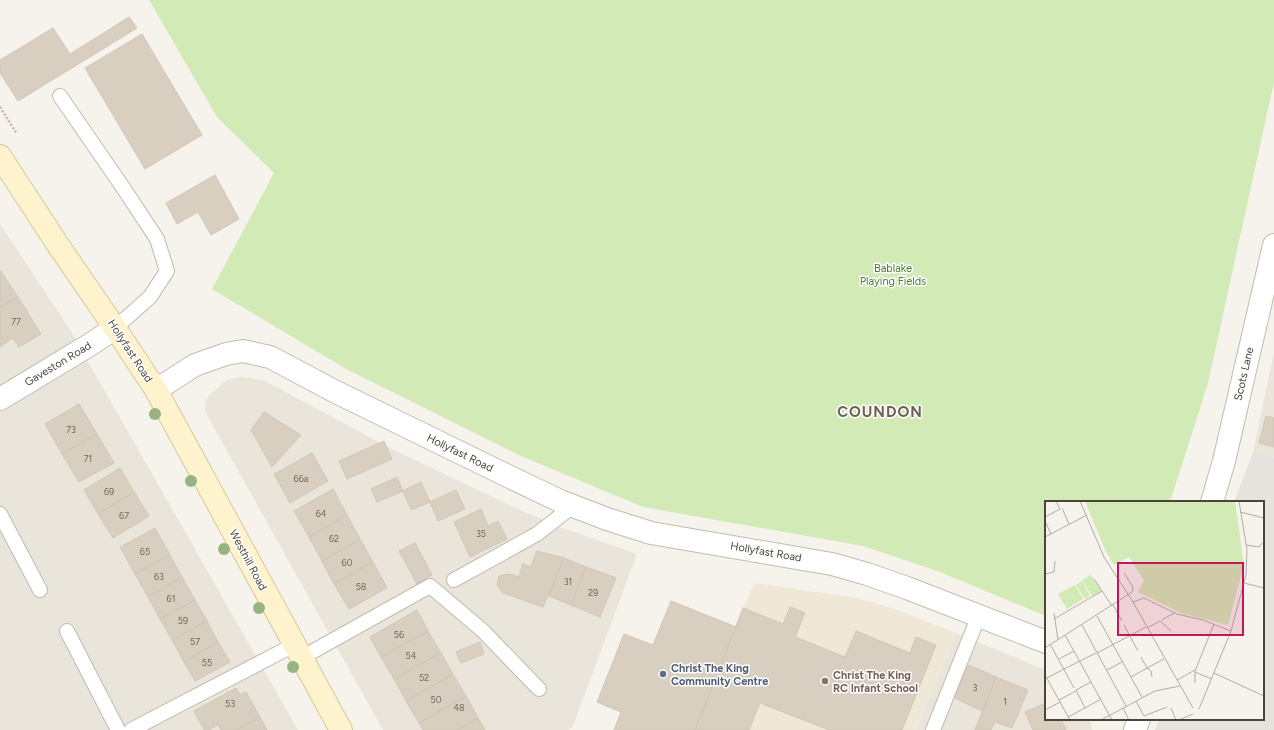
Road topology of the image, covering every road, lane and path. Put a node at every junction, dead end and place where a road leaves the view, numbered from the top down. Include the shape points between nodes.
1 (60, 96) dead end
2 (0, 156) edge
3 (1274, 245) edge
4 (115, 328) junction
5 (156, 390) junction
6 (0, 400) edge
7 (1212, 501) edge
8 (573, 506) junction
9 (0, 514) edge
10 (454, 580) dead end
11 (40, 590) dead end
12 (979, 615) junction
13 (67, 631) dead end
14 (1045, 642) edge
15 (297, 651) junction
16 (539, 689) dead end
17 (1139, 720) edge
18 (118, 730) edge
19 (131, 730) edge
20 (341, 730) edge
21 (933, 730) edge
22 (1135, 730) edge

1 - 4 lane via 157,239 167,271 150,297
2 - 4 street, Hollyfast Road
3 - 7 street, Scots Lane via 1224,461
4 - 5 street, Hollyfast Road
4 - 6 street, Gaveston Road
5 - 8 street, Hollyfast Road via 195,365 226,354 243,351 270,357 441,444
5 - 15 street, Westhill Road
8 - 10 lane via 537,534
8 - 12 street, Hollyfast Road via 651,532 832,564 867,574
9 - 11 lane
12 - 14 street, Hollyfast Road
12 - 21 lane
13 - 18 lane
15 - 16 lane via 430,586 482,630
15 - 19 lane
15 - 20 street, Westhill Road
17 - 22 street

